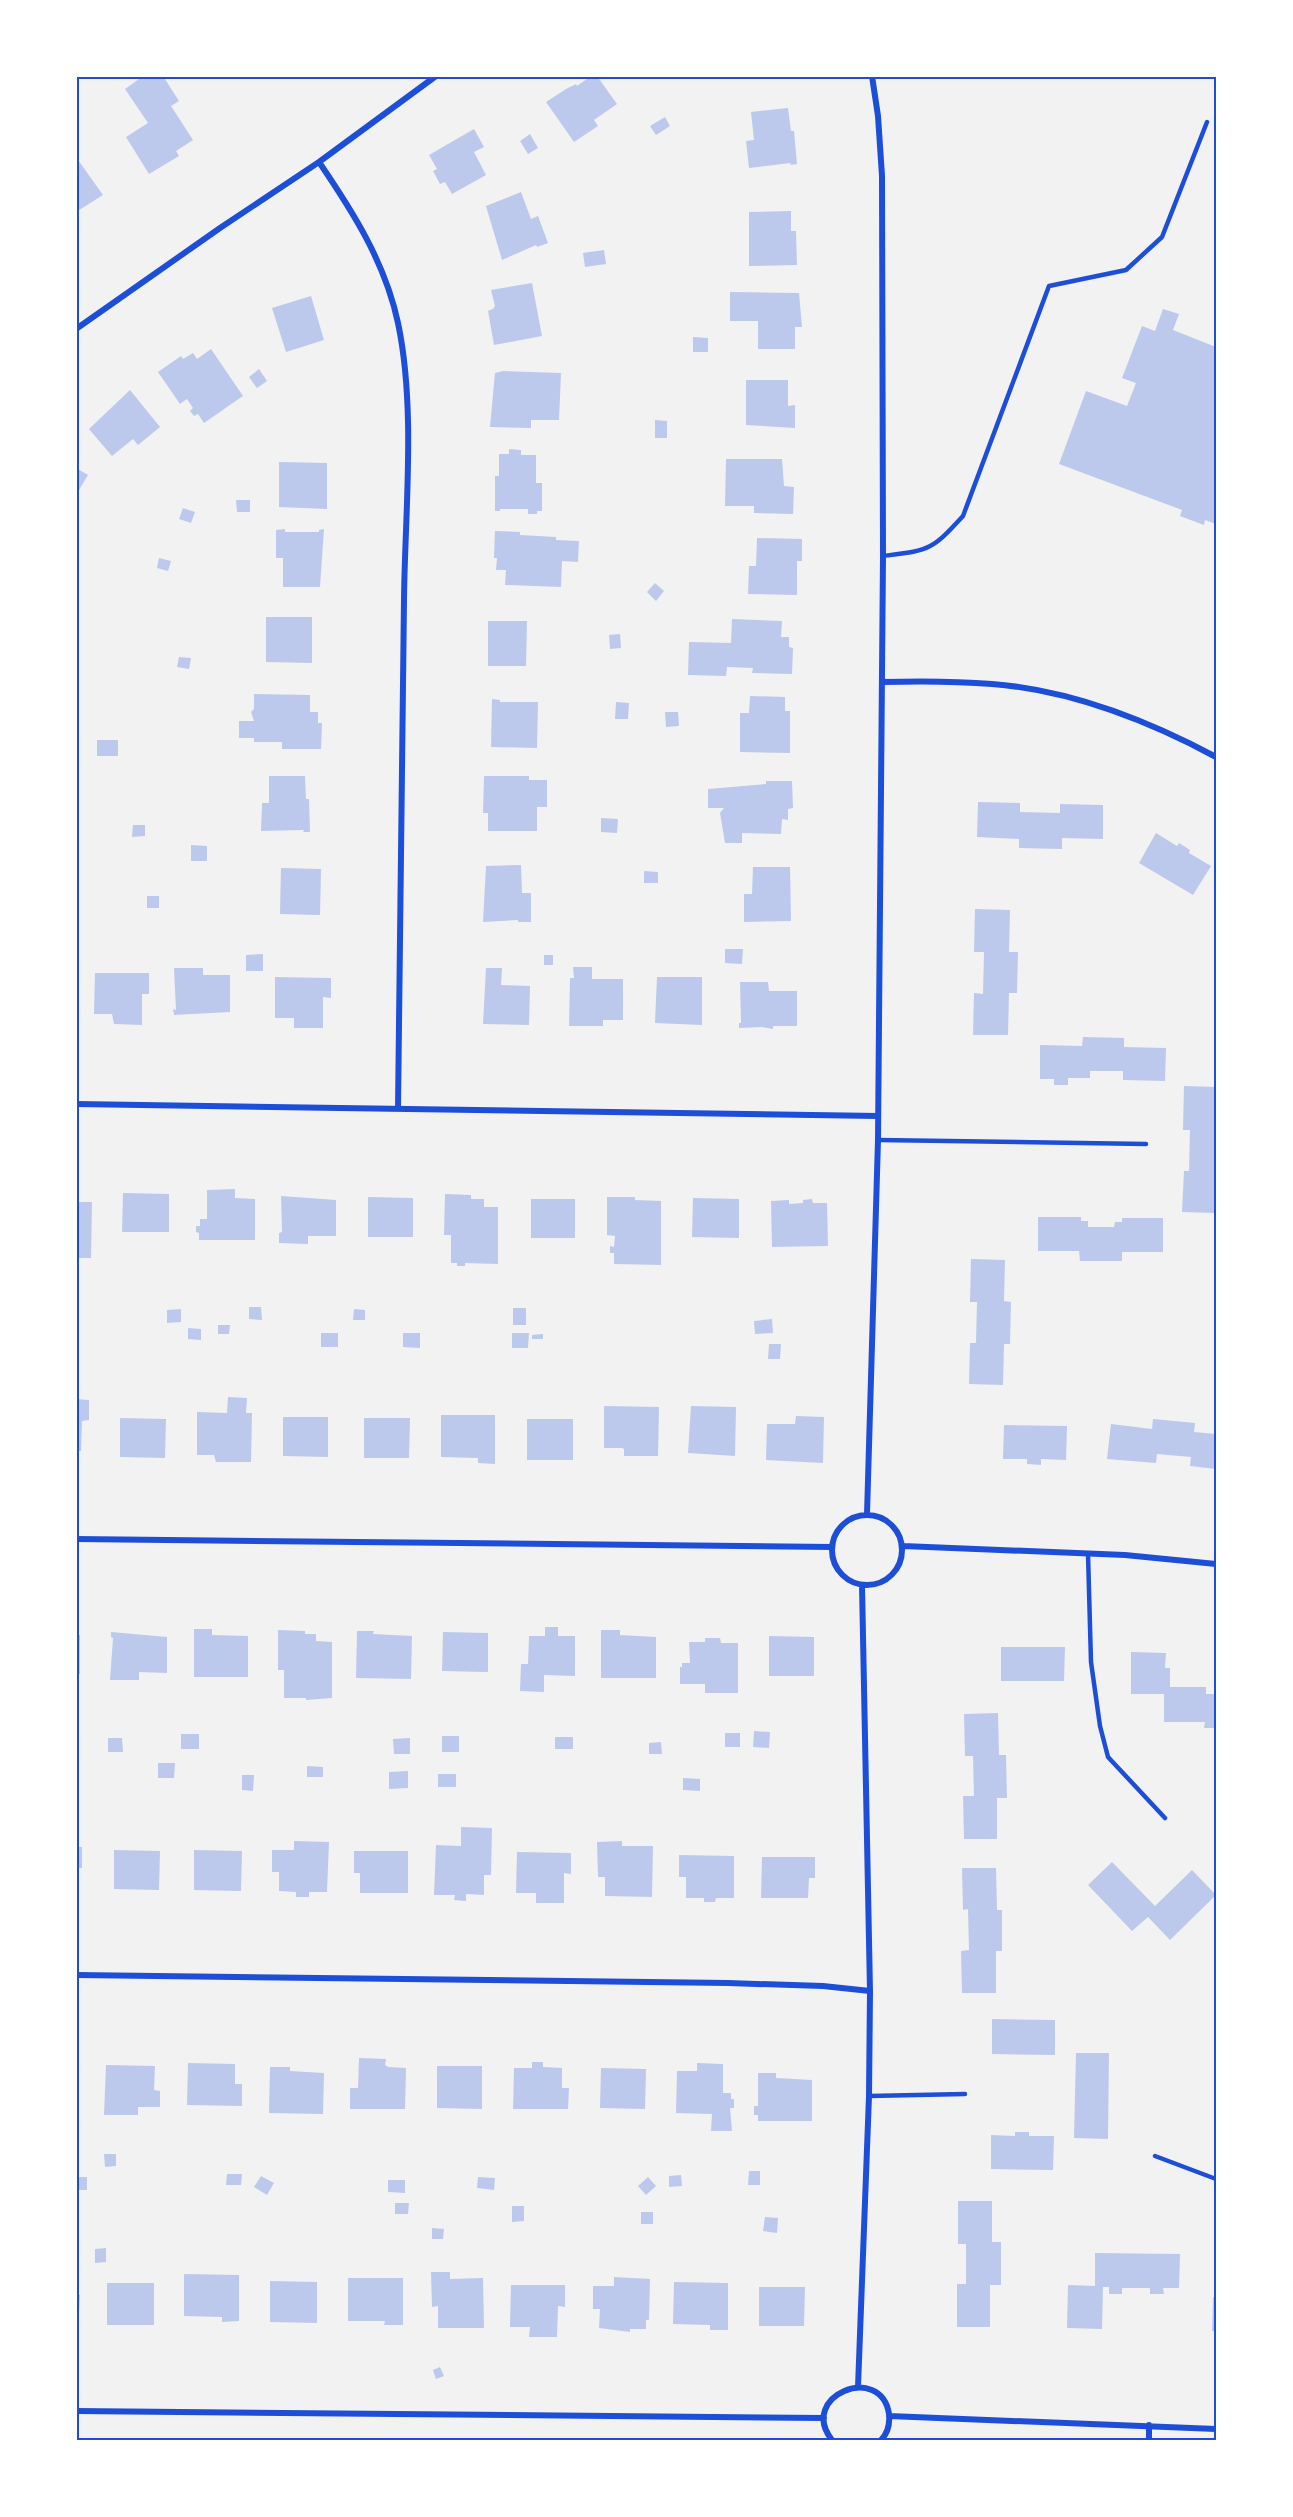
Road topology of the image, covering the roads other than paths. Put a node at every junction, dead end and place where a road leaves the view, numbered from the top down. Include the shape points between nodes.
1 (436, 76) edge
2 (872, 76) edge
3 (1207, 122) dead end
4 (319, 162) junction
5 (76, 329) edge
6 (883, 556) junction
7 (882, 682) junction
8 (1216, 757) edge
9 (76, 1104) edge
10 (398, 1109) junction
11 (878, 1116) junction
12 (878, 1140) junction
13 (1146, 1144) dead end
14 (867, 1514) junction
15 (76, 1539) edge
16 (903, 1546) junction
17 (832, 1547) junction
18 (1088, 1554) junction
19 (1216, 1564) edge
20 (862, 1585) junction
21 (1165, 1818) dead end
22 (76, 1976) edge
23 (870, 1991) junction
24 (965, 2094) dead end
25 (868, 2096) junction
26 (1155, 2156) dead end
27 (1216, 2179) edge
28 (858, 2387) junction
29 (76, 2411) edge
30 (889, 2416) junction
31 (824, 2418) junction
32 (1149, 2425) junction
33 (1216, 2429) edge
34 (832, 2440) edge
35 (881, 2440) edge
36 (1149, 2440) edge

1 - 4 street
2 - 6 street via 882,176
3 - 6 lane via 1162,237 1126,270 1049,286 963,516 938,543 923,551
4 - 5 street
4 - 10 street via 369,240 385,278 398,323 406,380
6 - 7 street
7 - 8 street via 995,684 1071,698 1120,712
7 - 11 street
9 - 10 street
10 - 11 street
11 - 12 street
12 - 13 lane
12 - 14 street
14 - 16 street via 895,1527
14 - 17 street via 840,1528
15 - 17 street
16 - 18 street
16 - 20 street via 902,1557 891,1576 883,1582
17 - 20 street via 836,1567 852,1582
18 - 19 street
18 - 21 lane via 1091,1662 1108,1757
20 - 23 street
22 - 23 street via 728,1983
23 - 25 street
24 - 25 lane
25 - 28 street
26 - 27 lane
28 - 30 street via 875,2393
28 - 31 street via 848,2388 831,2399
29 - 31 street
30 - 32 street
30 - 35 street via 889,2427
31 - 34 street
32 - 33 street
32 - 36 street

